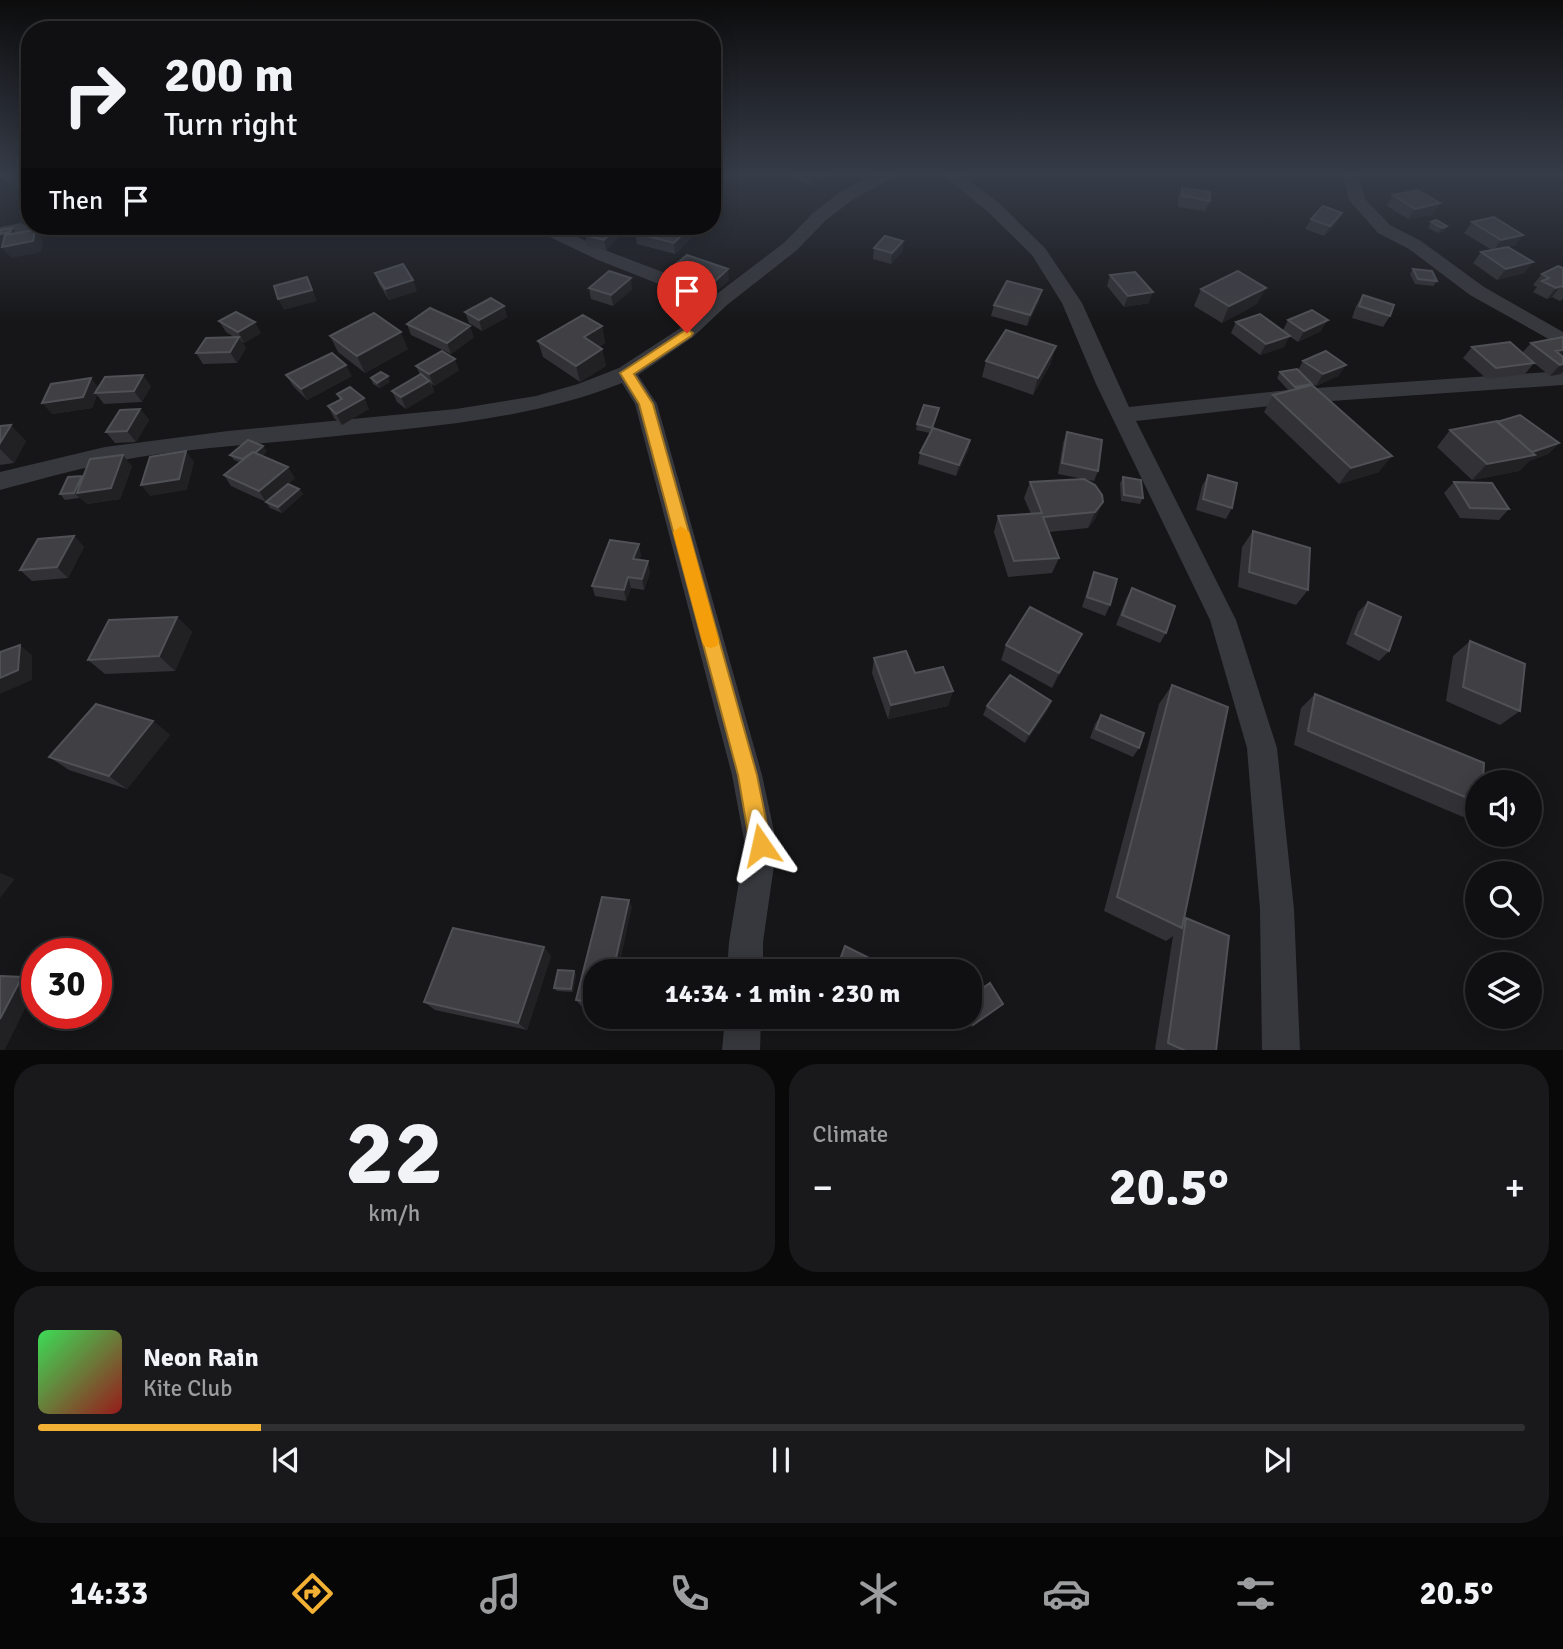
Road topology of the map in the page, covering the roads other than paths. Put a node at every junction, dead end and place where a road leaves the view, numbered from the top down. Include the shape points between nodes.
1 (812, 224) edge
2 (1010, 224) edge
3 (1379, 224) edge
4 (21, 228) dead end
5 (0, 232) edge
6 (560, 235) edge
7 (720, 301) junction
8 (1563, 341) edge
9 (626, 373) junction
10 (1563, 378) edge
11 (1123, 415) junction
12 (0, 481) edge
13 (745, 959) edge
14 (742, 1029) edge
15 (741, 1050) edge
16 (1281, 1050) edge

1 - 7 street
2 - 11 street via 1039,252 1072,303
3 - 8 street via 1477,291
4 - 5 street
6 - 7 street
7 - 9 street via 687,333
9 - 12 street via 536,403 106,455
9 - 13 street via 646,404 747,775 761,845
10 - 11 street via 1288,397
11 - 16 street via 1223,620 1262,748 1278,909
14 - 15 street

